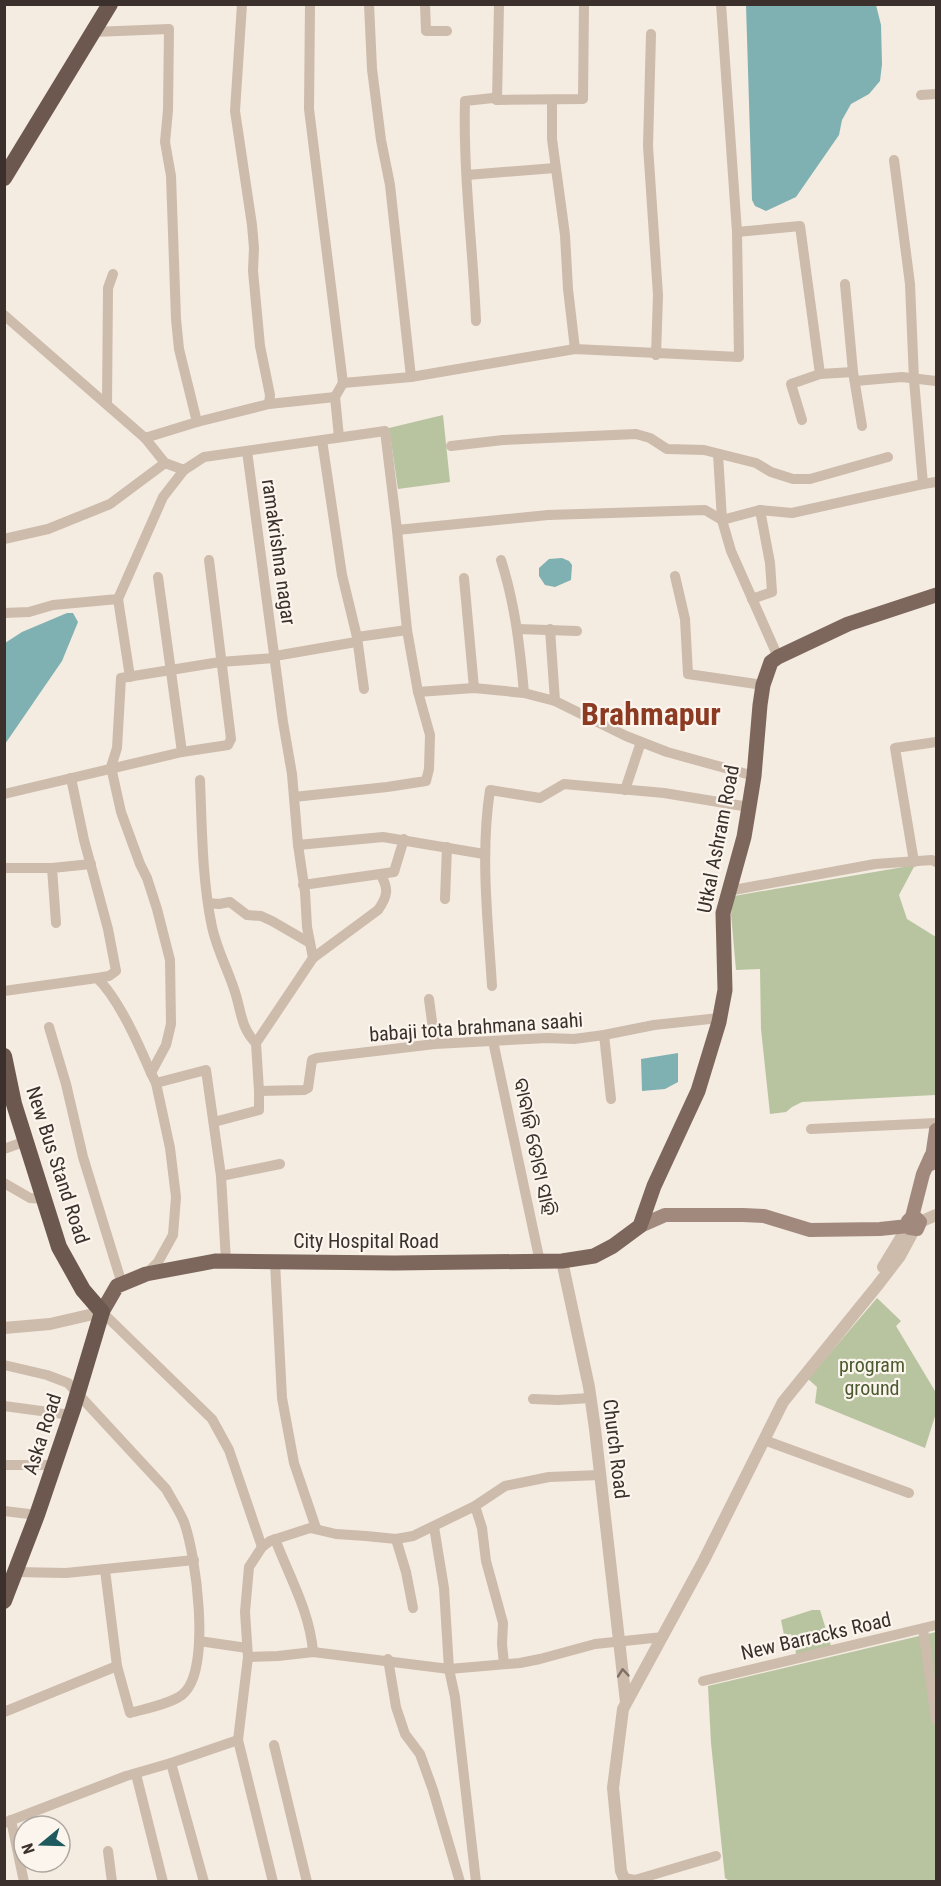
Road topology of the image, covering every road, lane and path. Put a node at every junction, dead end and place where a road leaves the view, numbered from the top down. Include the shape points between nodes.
1 (242, 4) edge
2 (310, 4) edge
3 (369, 4) edge
4 (425, 4) edge
5 (499, 4) edge
6 (584, 4) edge
7 (721, 4) edge
8 (104, 8) edge
9 (93, 32) junction
10 (447, 32) dead end
11 (651, 34) dead end
12 (936, 94) edge
13 (921, 95) dead end
14 (497, 100) junction
15 (552, 100) junction
16 (894, 160) dead end
17 (555, 168) junction
18 (466, 176) junction
19 (4, 178) edge
20 (737, 232) junction
21 (113, 274) dead end
22 (845, 284) dead end
23 (4, 315) edge
24 (476, 321) dead end
25 (575, 349) junction
26 (656, 355) junction
27 (820, 374) junction
28 (411, 377) junction
29 (854, 377) junction
30 (914, 380) junction
31 (936, 381) edge
32 (343, 383) junction
33 (335, 397) junction
34 (107, 404) junction
35 (269, 404) junction
36 (802, 420) dead end
37 (196, 422) junction
38 (862, 426) dead end
39 (339, 437) junction
40 (145, 438) junction
41 (322, 440) junction
42 (450, 446) dead end
43 (247, 451) junction
44 (718, 454) junction
45 (888, 457) dead end
46 (165, 463) junction
47 (184, 470) junction
48 (936, 482) edge
49 (923, 484) junction
50 (760, 510) junction
51 (722, 520) junction
52 (398, 530) junction
53 (4, 539) edge
54 (208, 560) dead end
55 (501, 560) dead end
56 (675, 576) dead end
57 (158, 577) dead end
58 (464, 578) dead end
59 (936, 596) edge
60 (752, 598) junction
61 (118, 599) junction
62 (4, 613) edge
63 (518, 629) junction
64 (550, 629) junction
65 (407, 630) junction
66 (577, 631) dead end
67 (357, 640) junction
68 (275, 657) junction
69 (778, 657) junction
70 (220, 662) junction
71 (172, 670) junction
72 (130, 677) junction
73 (763, 685) junction
74 (474, 688) junction
75 (364, 689) dead end
76 (418, 692) junction
77 (524, 693) junction
78 (555, 701) junction
79 (936, 741) edge
80 (641, 742) junction
81 (182, 752) junction
82 (111, 767) junction
83 (754, 776) junction
84 (70, 778) junction
85 (200, 780) dead end
86 (625, 789) junction
87 (4, 794) edge
88 (294, 797) junction
89 (749, 807) junction
90 (404, 839) junction
91 (297, 845) junction
92 (447, 847) junction
93 (484, 854) junction
94 (915, 861) junction
95 (936, 862) edge
96 (91, 864) junction
97 (4, 868) edge
98 (52, 868) junction
99 (380, 873) junction
100 (303, 885) junction
101 (728, 891) junction
102 (445, 899) dead end
103 (208, 903) junction
104 (56, 923) dead end
105 (310, 943) junction
106 (313, 958) junction
107 (97, 978) junction
108 (492, 987) dead end
109 (4, 991) edge
110 (429, 999) dead end
111 (719, 1018) junction
112 (49, 1027) dead end
113 (604, 1035) junction
114 (493, 1041) junction
115 (255, 1042) junction
116 (435, 1044) junction
117 (4, 1056) edge
118 (153, 1078) junction
119 (260, 1090) junction
120 (611, 1100) dead end
121 (9, 1104) edge
122 (214, 1122) junction
123 (936, 1123) edge
124 (811, 1129) dead end
125 (936, 1130) edge
126 (26, 1141) junction
127 (4, 1149) edge
128 (280, 1164) dead end
129 (221, 1176) junction
130 (4, 1183) edge
131 (44, 1199) junction
132 (936, 1215) edge
133 (936, 1220) edge
134 (915, 1224) junction
135 (640, 1226) junction
136 (226, 1261) junction
137 (562, 1261) junction
138 (275, 1262) junction
139 (540, 1262) junction
140 (146, 1274) junction
141 (122, 1284) junction
142 (102, 1312) junction
143 (4, 1328) edge
144 (4, 1365) edge
145 (78, 1394) junction
146 (590, 1398) junction
147 (533, 1399) dead end
148 (4, 1406) edge
149 (71, 1414) junction
150 (764, 1440) junction
151 (4, 1465) edge
152 (54, 1465) junction
153 (600, 1475) junction
154 (909, 1493) dead end
155 (476, 1506) junction
156 (4, 1511) edge
157 (37, 1515) junction
158 (434, 1527) junction
159 (316, 1528) junction
160 (275, 1539) junction
161 (396, 1539) junction
162 (262, 1547) junction
163 (194, 1560) junction
164 (105, 1570) junction
165 (16, 1572) junction
166 (697, 1572) junction
167 (5, 1599) edge
168 (412, 1608) dead end
169 (936, 1625) edge
170 (923, 1629) junction
171 (663, 1637) junction
172 (199, 1641) junction
173 (621, 1643) junction
174 (313, 1652) junction
175 (247, 1653) junction
176 (388, 1659) junction
177 (504, 1664) junction
178 (117, 1666) junction
179 (449, 1668) junction
180 (703, 1681) dead end
181 (626, 1702) junction
182 (4, 1712) edge
183 (936, 1720) edge
184 (238, 1740) junction
185 (274, 1745) dead end
186 (171, 1763) junction
187 (135, 1774) junction
188 (8, 1821) edge
189 (108, 1851) dead end
190 (716, 1856) dead end
191 (626, 1880) edge
192 (24, 1881) edge
193 (112, 1881) edge
194 (163, 1881) edge
195 (204, 1881) edge
196 (273, 1881) edge
197 (308, 1881) edge
198 (460, 1881) edge
199 (476, 1881) edge

1 - 35 street via 235,111 252,225 260,346
2 - 32 street via 309,109
3 - 28 street via 372,69 390,185
4 - 10 street via 426,31
5 - 14 street
6 - 15 street via 583,99
7 - 20 street
8 - 9 highway
9 - 19 highway
9 - 37 street via 169,29 165,142 171,176 176,319
11 - 26 street via 648,146 658,295
12 - 13 street
14 - 15 street
14 - 18 street via 465,101
15 - 17 street
16 - 30 street via 910,284
17 - 18 street
17 - 25 street
18 - 24 street
20 - 26 street via 739,357
20 - 27 street via 800,226
21 - 34 street via 108,288
22 - 29 street
23 - 34 street
25 - 26 street
25 - 28 street
27 - 29 street
27 - 36 street via 791,384
28 - 32 street
29 - 30 street
29 - 38 street
30 - 31 street
30 - 49 street
32 - 33 street
33 - 35 street
33 - 39 street
34 - 40 street
35 - 37 street
37 - 40 street
39 - 41 street
39 - 52 street via 385,431
40 - 46 street
41 - 43 street
41 - 67 street via 342,575
42 - 44 street via 628,433 650,438 667,449 693,448
43 - 47 street via 204,457
43 - 68 street, ramakrishna nagar
44 - 45 street via 756,463 793,479 810,479
44 - 51 street
46 - 47 street
46 - 53 street via 110,504 48,529
47 - 61 street via 163,497
48 - 49 street
49 - 50 street via 792,513
50 - 51 street
50 - 60 street via 771,592
51 - 52 street via 705,510 608,512
51 - 60 street
52 - 65 street
54 - 70 street
55 - 63 street
56 - 73 street via 685,619 688,674
57 - 71 street
58 - 74 street
59 - 69 main road via 848,624
60 - 69 street
61 - 62 street
61 - 72 street
63 - 64 street
63 - 77 street
64 - 66 street
64 - 78 street
65 - 67 street
65 - 76 street
67 - 68 street
67 - 75 street
68 - 70 street
68 - 88 street, ramakrishna nagar
69 - 73 main road, Utkal Ashram Road via 771,662
70 - 71 street
70 - 81 street via 231,740 222,747
71 - 72 street
71 - 81 street
72 - 82 street via 121,678 117,748
73 - 83 main road, Utkal Ashram Road
74 - 76 street
74 - 77 street
76 - 88 street via 430,735 426,781
77 - 78 street
78 - 80 street
79 - 94 street via 895,748
80 - 83 street
80 - 86 street
81 - 82 street
82 - 84 street
82 - 118 street via 121,812 147,878 170,960 171,1024
83 - 89 main road, Utkal Ashram Road
84 - 87 street
84 - 96 street
85 - 103 street
86 - 89 street
86 - 93 street via 564,784 540,798 490,790
88 - 91 street, ramakrishna nagar
89 - 101 main road, Utkal Ashram Road
90 - 91 street via 383,837
90 - 92 street
90 - 99 street via 394,872
91 - 100 street, ramakrishna nagar
92 - 93 street
92 - 102 street
93 - 108 street
94 - 95 street
94 - 101 street via 875,864
96 - 98 street
96 - 107 street via 116,966 109,976
97 - 98 street
98 - 104 street
99 - 100 street
99 - 106 street via 386,884 385,900 378,910
100 - 105 street, ramakrishna nagar
101 - 111 main road, Utkal Ashram Road via 723,913 724,990
103 - 105 street via 230,902 247,915 261,916
103 - 115 street via 219,954 235,990 244,1029
105 - 106 street, ramakrishna nagar
106 - 115 street
107 - 109 street
107 - 118 street via 120,1011
110 - 116 street
111 - 113 street, babaji tota brahmana saahi
111 - 135 main road, Utkal Ashram Road via 698,1091
112 - 141 street
113 - 114 street, babaji tota brahmana saahi
113 - 120 street
114 - 116 street, babaji tota brahmana saahi
114 - 139 street, ବାବାଜି ତୋଟା ସାହି
115 - 119 street
116 - 119 street, babaji tota brahmana saahi via 317,1058 310,1066 308,1088
117 - 121 highway, New Bus Stand Road
118 - 122 street via 206,1070
118 - 140 street via 170,1148 176,1197 173,1235 158,1262
119 - 122 street via 259,1110
121 - 126 highway, New Bus Stand Road
122 - 129 street
123 - 124 street
125 - 134 main road via 923,1174
126 - 127 street
126 - 131 highway, New Bus Stand Road
128 - 129 street
129 - 136 street
130 - 131 street via 30,1198
131 - 142 highway, New Bus Stand Road via 59,1246 83,1290
132 - 134 street
133 - 134 street
134 - 135 main road via 810,1230 764,1216 665,1215
134 - 150 street via 900,1256 783,1402
134 - 166 street via 777,1399 698,1557
135 - 137 main road, City Hospital Road via 594,1256
136 - 138 main road, City Hospital Road
136 - 140 main road, City Hospital Road
137 - 139 main road, City Hospital Road
137 - 146 street, Church Road
138 - 139 main road, City Hospital Road
138 - 159 street via 282,1398 294,1463
140 - 141 main road, City Hospital Road
141 - 142 main road
142 - 143 street via 50,1324
142 - 145 highway, Aska Road
142 - 162 street via 212,1419 229,1450
144 - 145 street via 68,1383
145 - 149 highway, Aska Road
145 - 163 street via 166,1490 183,1521
146 - 147 street
146 - 153 street, Church Road
148 - 149 street
149 - 152 highway, Aska Road
150 - 154 street
150 - 166 street
151 - 152 street
152 - 157 highway, Aska Road
153 - 155 street via 505,1486
153 - 173 street, Church Road
155 - 158 street
155 - 177 street via 503,1623
156 - 157 street
157 - 165 highway, Aska Road
158 - 161 street
158 - 179 street via 444,1588
159 - 160 street
159 - 161 street via 336,1534
160 - 162 street
160 - 174 street via 305,1611
161 - 168 street
162 - 175 street via 249,1568
163 - 164 street
163 - 172 street
164 - 165 street
164 - 178 street
165 - 167 highway, Aska Road
166 - 171 street
169 - 170 street, New Barracks Road
170 - 180 street, New Barracks Road
170 - 183 street
171 - 173 street
171 - 181 street
172 - 175 street
172 - 178 street via 194,1679 184,1694 158,1705 130,1713
173 - 177 street via 595,1644
181 -> 173 street, Church Road
174 - 175 street via 278,1656
174 - 176 street
175 - 184 street
176 - 179 street
176 - 198 street via 396,1707 405,1734 420,1754
177 - 179 street
178 - 182 street
179 - 199 street
181 - 191 street, Church Road via 618,1788
184 - 186 street
184 - 196 street
185 - 197 street
186 - 187 street
186 - 195 street
187 - 188 street
187 - 194 street
188 - 192 street
189 - 193 street
190 - 191 street

